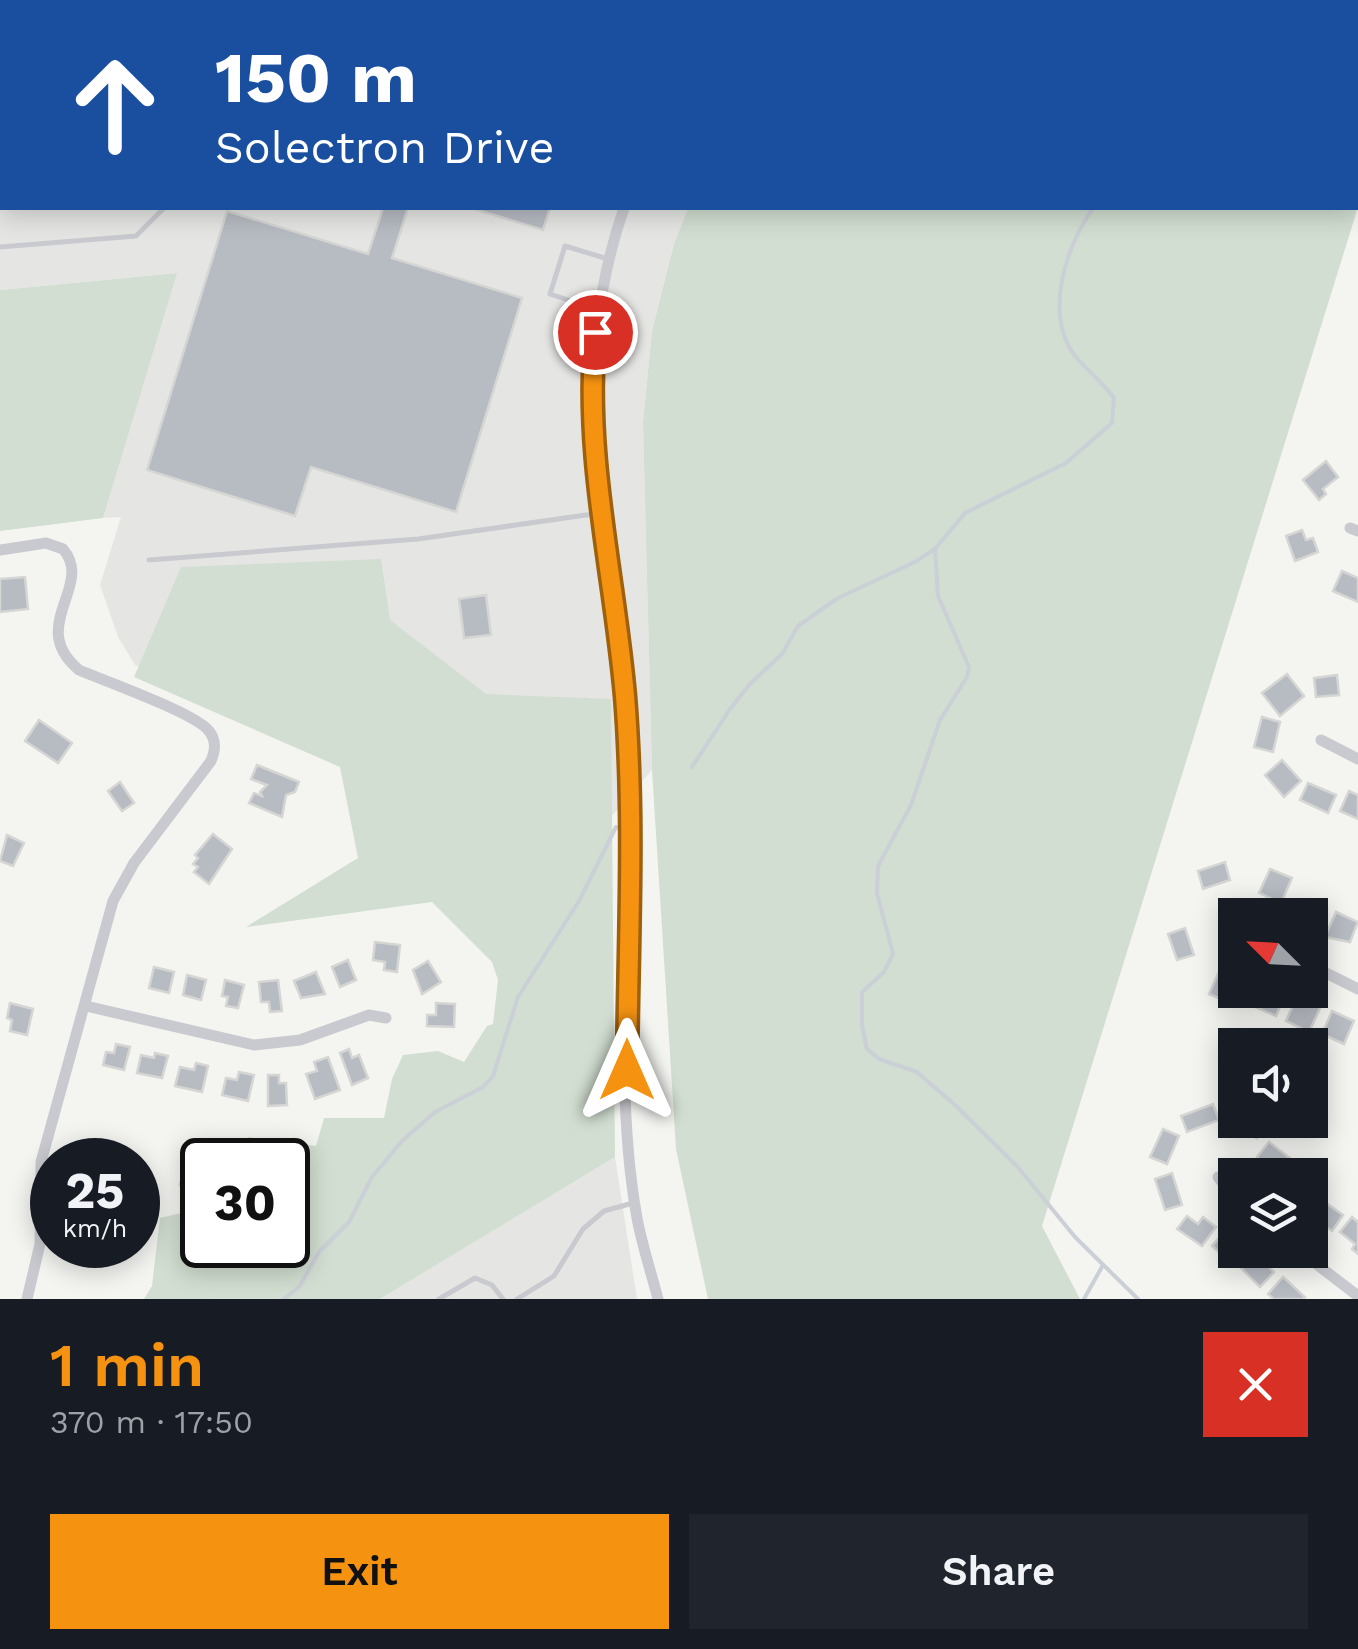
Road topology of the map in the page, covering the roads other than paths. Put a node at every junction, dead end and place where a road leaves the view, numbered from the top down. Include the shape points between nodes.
1 (163, 210) edge
2 (623, 210) edge
3 (0, 246) edge
4 (608, 259) junction
5 (598, 310) junction
6 (600, 514) junction
7 (0, 550) edge
8 (149, 560) dead end
9 (1321, 740) dead end
10 (1358, 759) edge
11 (1328, 975) edge
12 (1358, 989) edge
13 (86, 1006) junction
14 (386, 1018) dead end
15 (636, 1202) junction
16 (1321, 1268) edge
17 (1358, 1296) edge
18 (27, 1299) edge
19 (439, 1299) edge
20 (502, 1299) edge
21 (516, 1299) edge
22 (658, 1299) edge

1 - 3 lane via 136,236
2 - 4 street
4 - 5 street
4 - 5 lane via 565,246 550,294
5 - 6 street via 591,409
6 - 8 lane via 418,539
6 - 15 street via 630,772 627,1108
7 - 13 street via 46,543 63,550 73,572 57,635 68,661 185,715 206,727 215,742 211,762 113,901
9 - 10 street
11 - 12 street
13 - 14 street via 254,1045 300,1040 370,1015
13 - 18 street via 41,1162 40,1244
15 - 21 lane via 604,1210 583,1229 554,1276
15 - 22 street
16 - 17 street
19 - 20 lane via 475,1278

